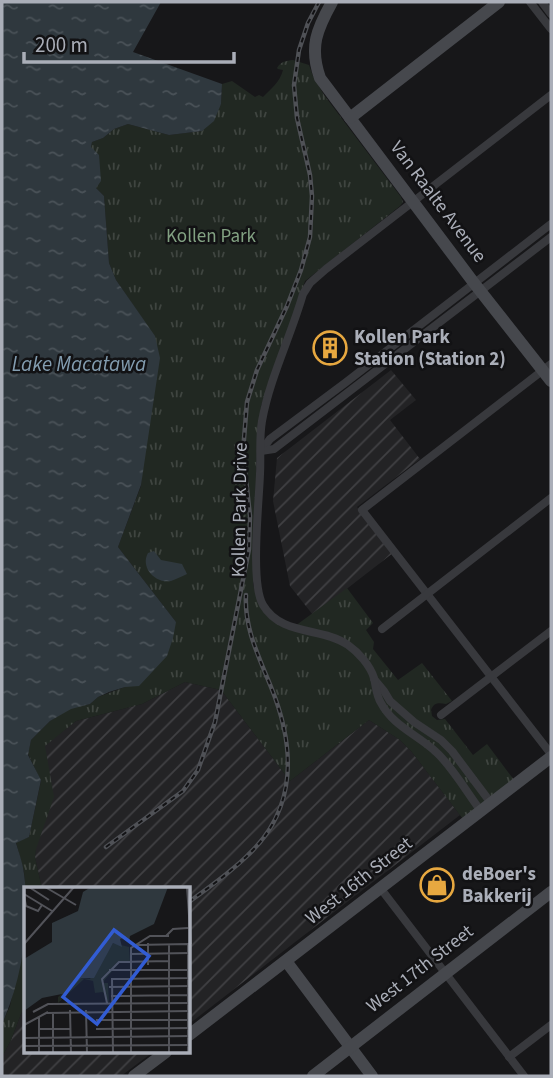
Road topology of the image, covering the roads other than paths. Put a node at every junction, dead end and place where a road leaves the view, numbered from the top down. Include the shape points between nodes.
1 (332, 2) edge
2 (499, 2) edge
3 (530, 2) edge
4 (542, 2) edge
5 (551, 14) edge
6 (551, 29) edge
7 (551, 94) edge
8 (350, 118) junction
9 (413, 201) junction
10 (551, 224) edge
11 (551, 237) edge
12 (478, 287) junction
13 (549, 372) edge
14 (261, 451) junction
15 (551, 498) edge
16 (428, 593) junction
17 (382, 629) dead end
18 (551, 631) edge
19 (492, 677) junction
20 (374, 680) junction
21 (441, 715) dead end
22 (551, 755) edge
23 (486, 807) junction
24 (380, 889) junction
25 (551, 892) edge
26 (286, 961) junction
27 (445, 973) junction
28 (551, 1025) edge
29 (191, 1033) edge
30 (351, 1047) junction
31 (163, 1054) edge
32 (509, 1057) junction
33 (134, 1076) edge
34 (313, 1076) edge
35 (372, 1076) edge
36 (524, 1076) edge

1 - 8 street, Van Raalte Avenue via 321,20 315,63 320,78
2 - 8 street
3 - 6 street
4 - 5 street
7 - 9 street
8 - 9 street, Van Raalte Avenue
9 - 12 street, Van Raalte Avenue
9 - 14 street, Kollen Park Drive via 326,269 303,294 268,397
10 - 12 street
11 - 12 street
12 - 13 street, Van Raalte Avenue
12 - 14 street via 274,449
13 - 16 street via 362,510
14 - 20 street, Kollen Park Drive via 256,562 263,606 273,618 296,629 349,646 371,670
15 - 16 street
16 - 17 street
16 - 19 street
18 - 19 street
19 - 21 street
19 - 22 street
20 - 23 street, Kollen Park Drive via 396,706 446,746
20 - 23 street, Kollen Park Drive via 381,705 393,719 438,754
22 - 23 street, West 16th Street
23 - 24 street, West 16th Street
24 - 26 street, West 16th Street
24 - 27 street
25 - 27 street, West 17th Street
26 - 29 street, West 16th Street
26 - 30 street
27 - 30 street, West 17th Street
27 - 32 street
28 - 32 street
30 - 34 street, West 17th Street
30 - 35 street
31 - 33 street
32 - 36 street

